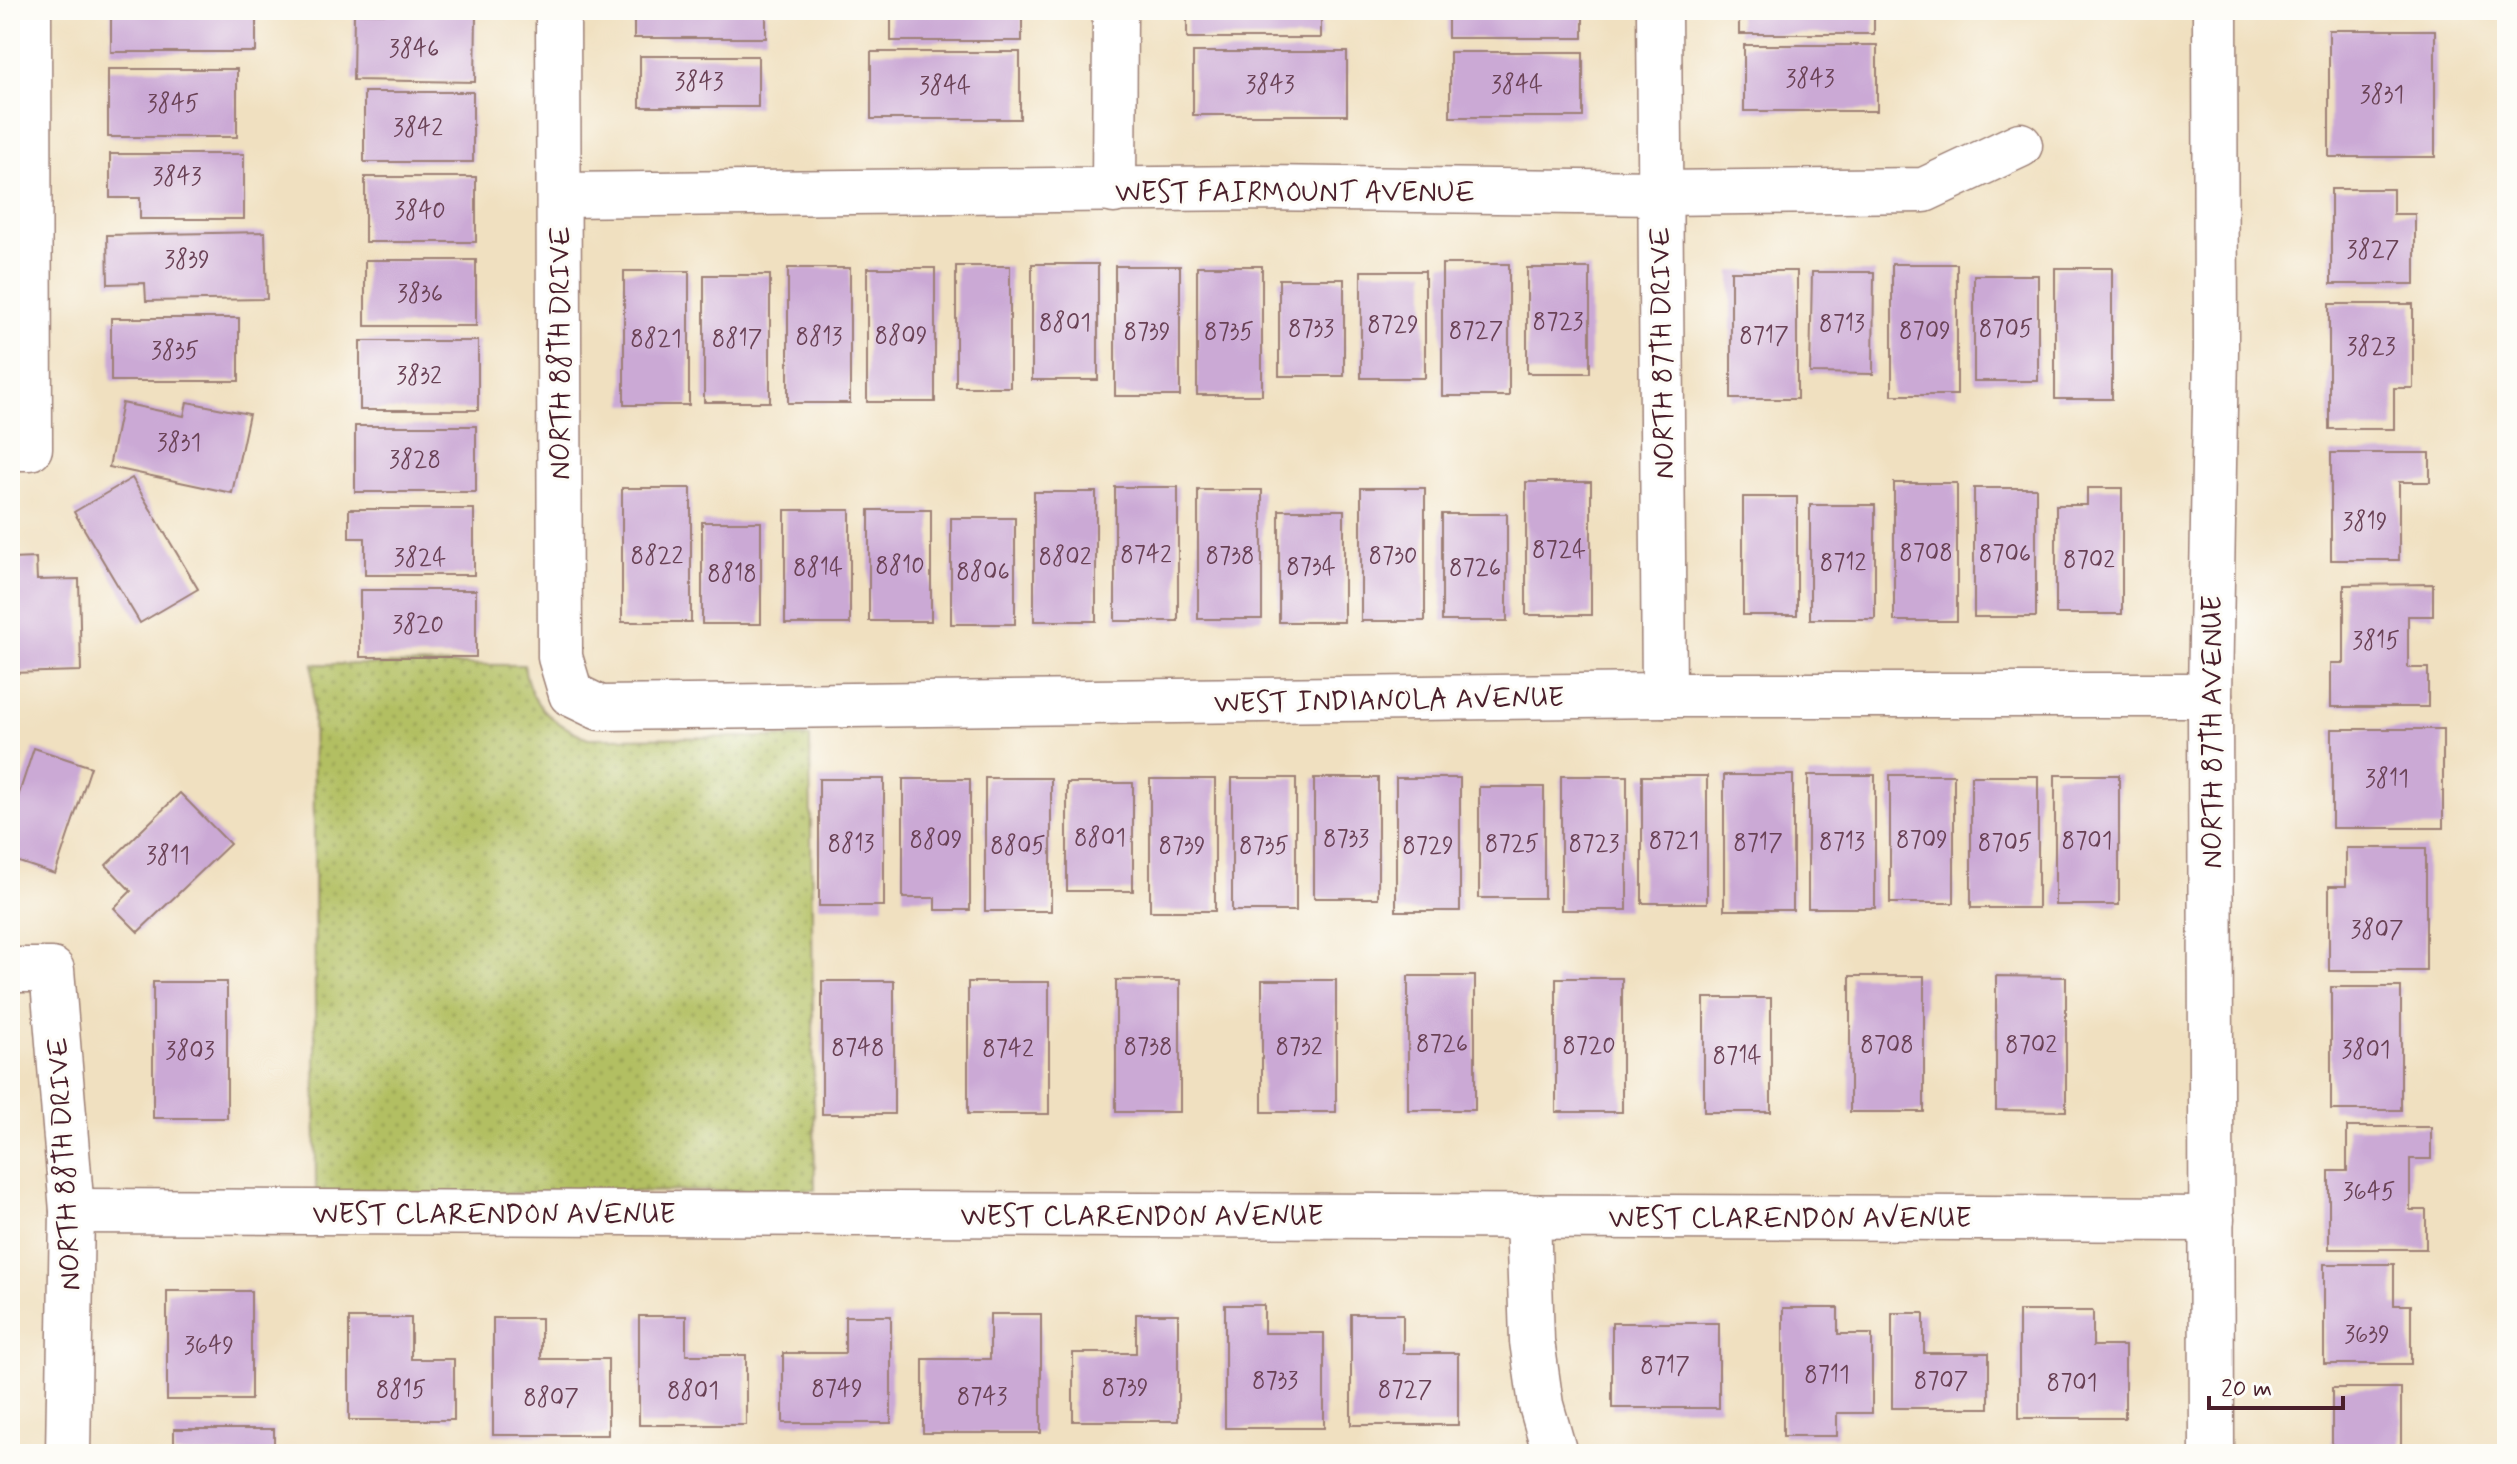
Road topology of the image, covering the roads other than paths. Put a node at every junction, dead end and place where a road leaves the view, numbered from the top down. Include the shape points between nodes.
1 (29, 10) edge
2 (558, 10) edge
3 (1115, 10) edge
4 (1659, 10) edge
5 (2215, 10) edge
6 (2020, 145) dead end
7 (1114, 191) junction
8 (1659, 193) junction
9 (559, 195) junction
10 (20, 448) edge
11 (571, 694) joint
12 (1664, 695) junction
13 (2210, 695) junction
14 (31, 970) edge
15 (72, 1211) junction
16 (1528, 1216) junction
17 (2212, 1219) junction
18 (68, 1454) edge
19 (1555, 1454) edge
20 (2212, 1454) edge

1 - 10 street
2 - 9 street, NORTH 88TH DRIVE
3 - 7 street
4 - 8 street, NORTH 87TH DRIVE
5 - 13 street, NORTH 87TH AVENUE
6 - 8 street, WEST FAIRMOUNT AVENUE via 1924,190
7 - 8 street, WEST FAIRMOUNT AVENUE
7 - 9 street, WEST FAIRMOUNT AVENUE
8 - 12 street, NORTH 87TH DRIVE
9 - 11 street, NORTH 88TH DRIVE via 560,657
11 - 12 street, WEST INDIANOLA AVENUE via 600,708
12 - 13 street, WEST INDIANOLA AVENUE
13 - 17 street, NORTH 87TH AVENUE
14 - 15 street, NORTH 88TH DRIVE
15 - 16 street, WEST CLARENDON AVENUE
15 - 18 street, NORTH 88TH DRIVE
16 - 17 street, WEST CLARENDON AVENUE
16 - 19 street via 1532,1341
17 - 20 street, NORTH 87TH AVENUE

